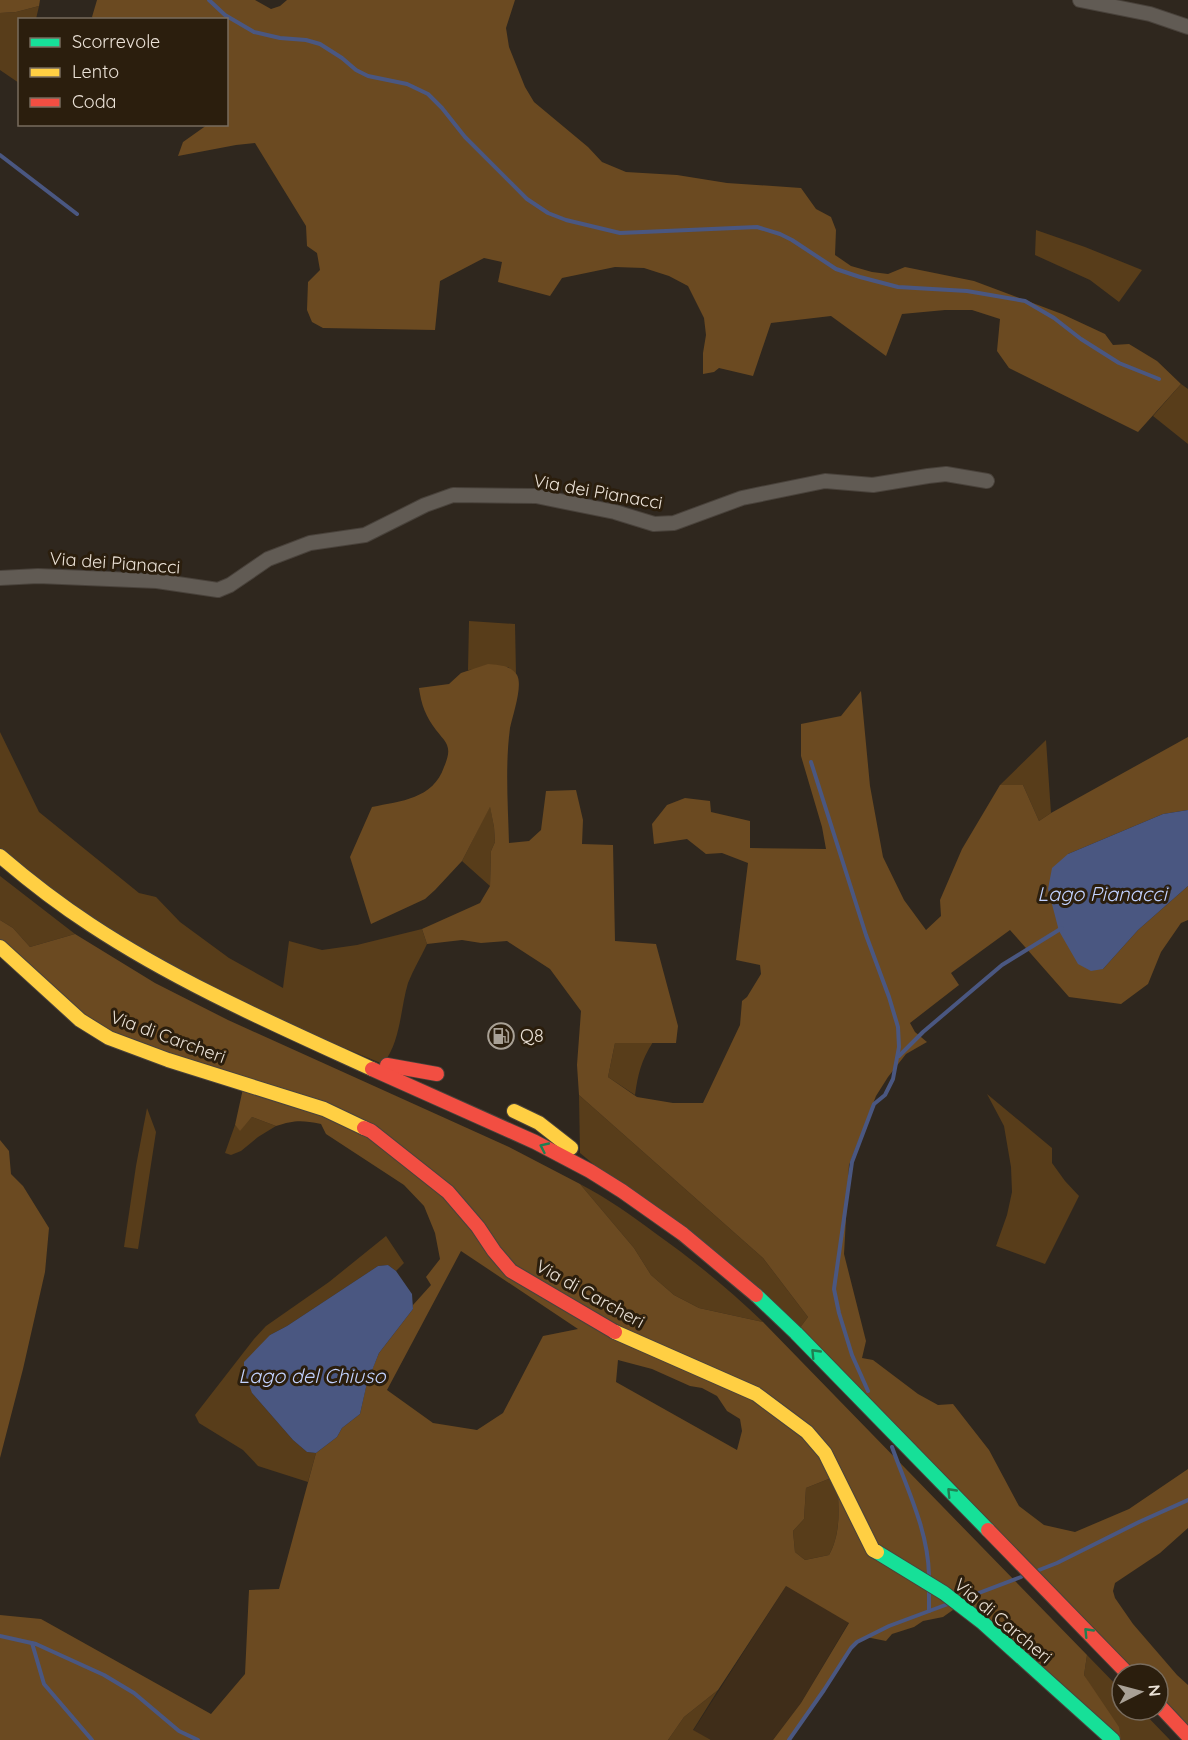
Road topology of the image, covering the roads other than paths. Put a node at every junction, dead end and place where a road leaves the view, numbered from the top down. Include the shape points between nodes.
1 (1080, 0) edge
2 (1188, 27) edge
3 (987, 481) dead end
4 (0, 578) edge
5 (0, 856) edge
6 (0, 947) edge
7 (342, 1055) junction
8 (437, 1074) dead end
9 (514, 1111) dead end
10 (694, 1242) junction
11 (1116, 1662) edge
12 (1170, 1717) edge
13 (1188, 1736) edge
14 (1113, 1740) edge

1 - 2 street via 1150,14
3 - 4 street, Via dei Pianacci via 946,474 873,485 825,481 742,498 674,523 654,524 536,496 453,495 365,535 310,543 268,559 218,590 157,581
5 - 7 main road via 107,937 192,985
6 - 14 main road, Via di Carcheri via 80,1020 109,1038 324,1109 371,1131 448,1192 511,1271 614,1331 756,1394 807,1432 825,1454 873,1551 944,1593 975,1617
7 - 8 main road
10 -> 7 main road via 639,1202 557,1153
9 - 10 main road via 539,1123 563,1143 669,1211
11 -> 10 main road via 796,1333
12 - 13 main road

